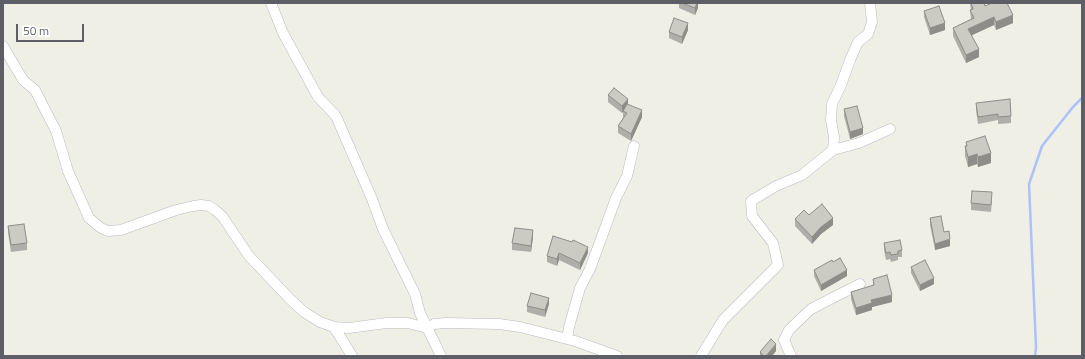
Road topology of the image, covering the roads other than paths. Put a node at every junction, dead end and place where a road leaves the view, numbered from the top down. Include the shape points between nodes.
1 (271, 3) edge
2 (870, 3) edge
3 (3, 46) edge
4 (890, 129) dead end
5 (634, 146) dead end
6 (833, 150) junction
7 (860, 284) dead end
8 (334, 327) junction
9 (427, 328) junction
10 (567, 339) junction
11 (352, 356) edge
12 (441, 356) edge
13 (617, 356) edge
14 (702, 356) edge
15 (791, 356) edge

1 - 9 street via 283,33 318,97 336,116 383,229 415,294
2 - 6 street via 872,22 868,34 858,42 832,104
3 - 8 street via 23,80 35,90 56,131 68,171 89,218 95,224 108,231 121,230 176,210 208,206 222,216 249,256 291,300 304,312
4 - 6 street via 859,143
5 - 10 street via 627,176 580,288
6 - 14 street via 802,175 776,186 751,201 752,216 773,243 778,265 723,320
7 - 15 street via 811,309 789,330 784,340
8 - 9 street via 408,323
8 - 11 street
9 - 10 street via 434,324 446,323 499,324
9 - 12 street
10 - 13 street

